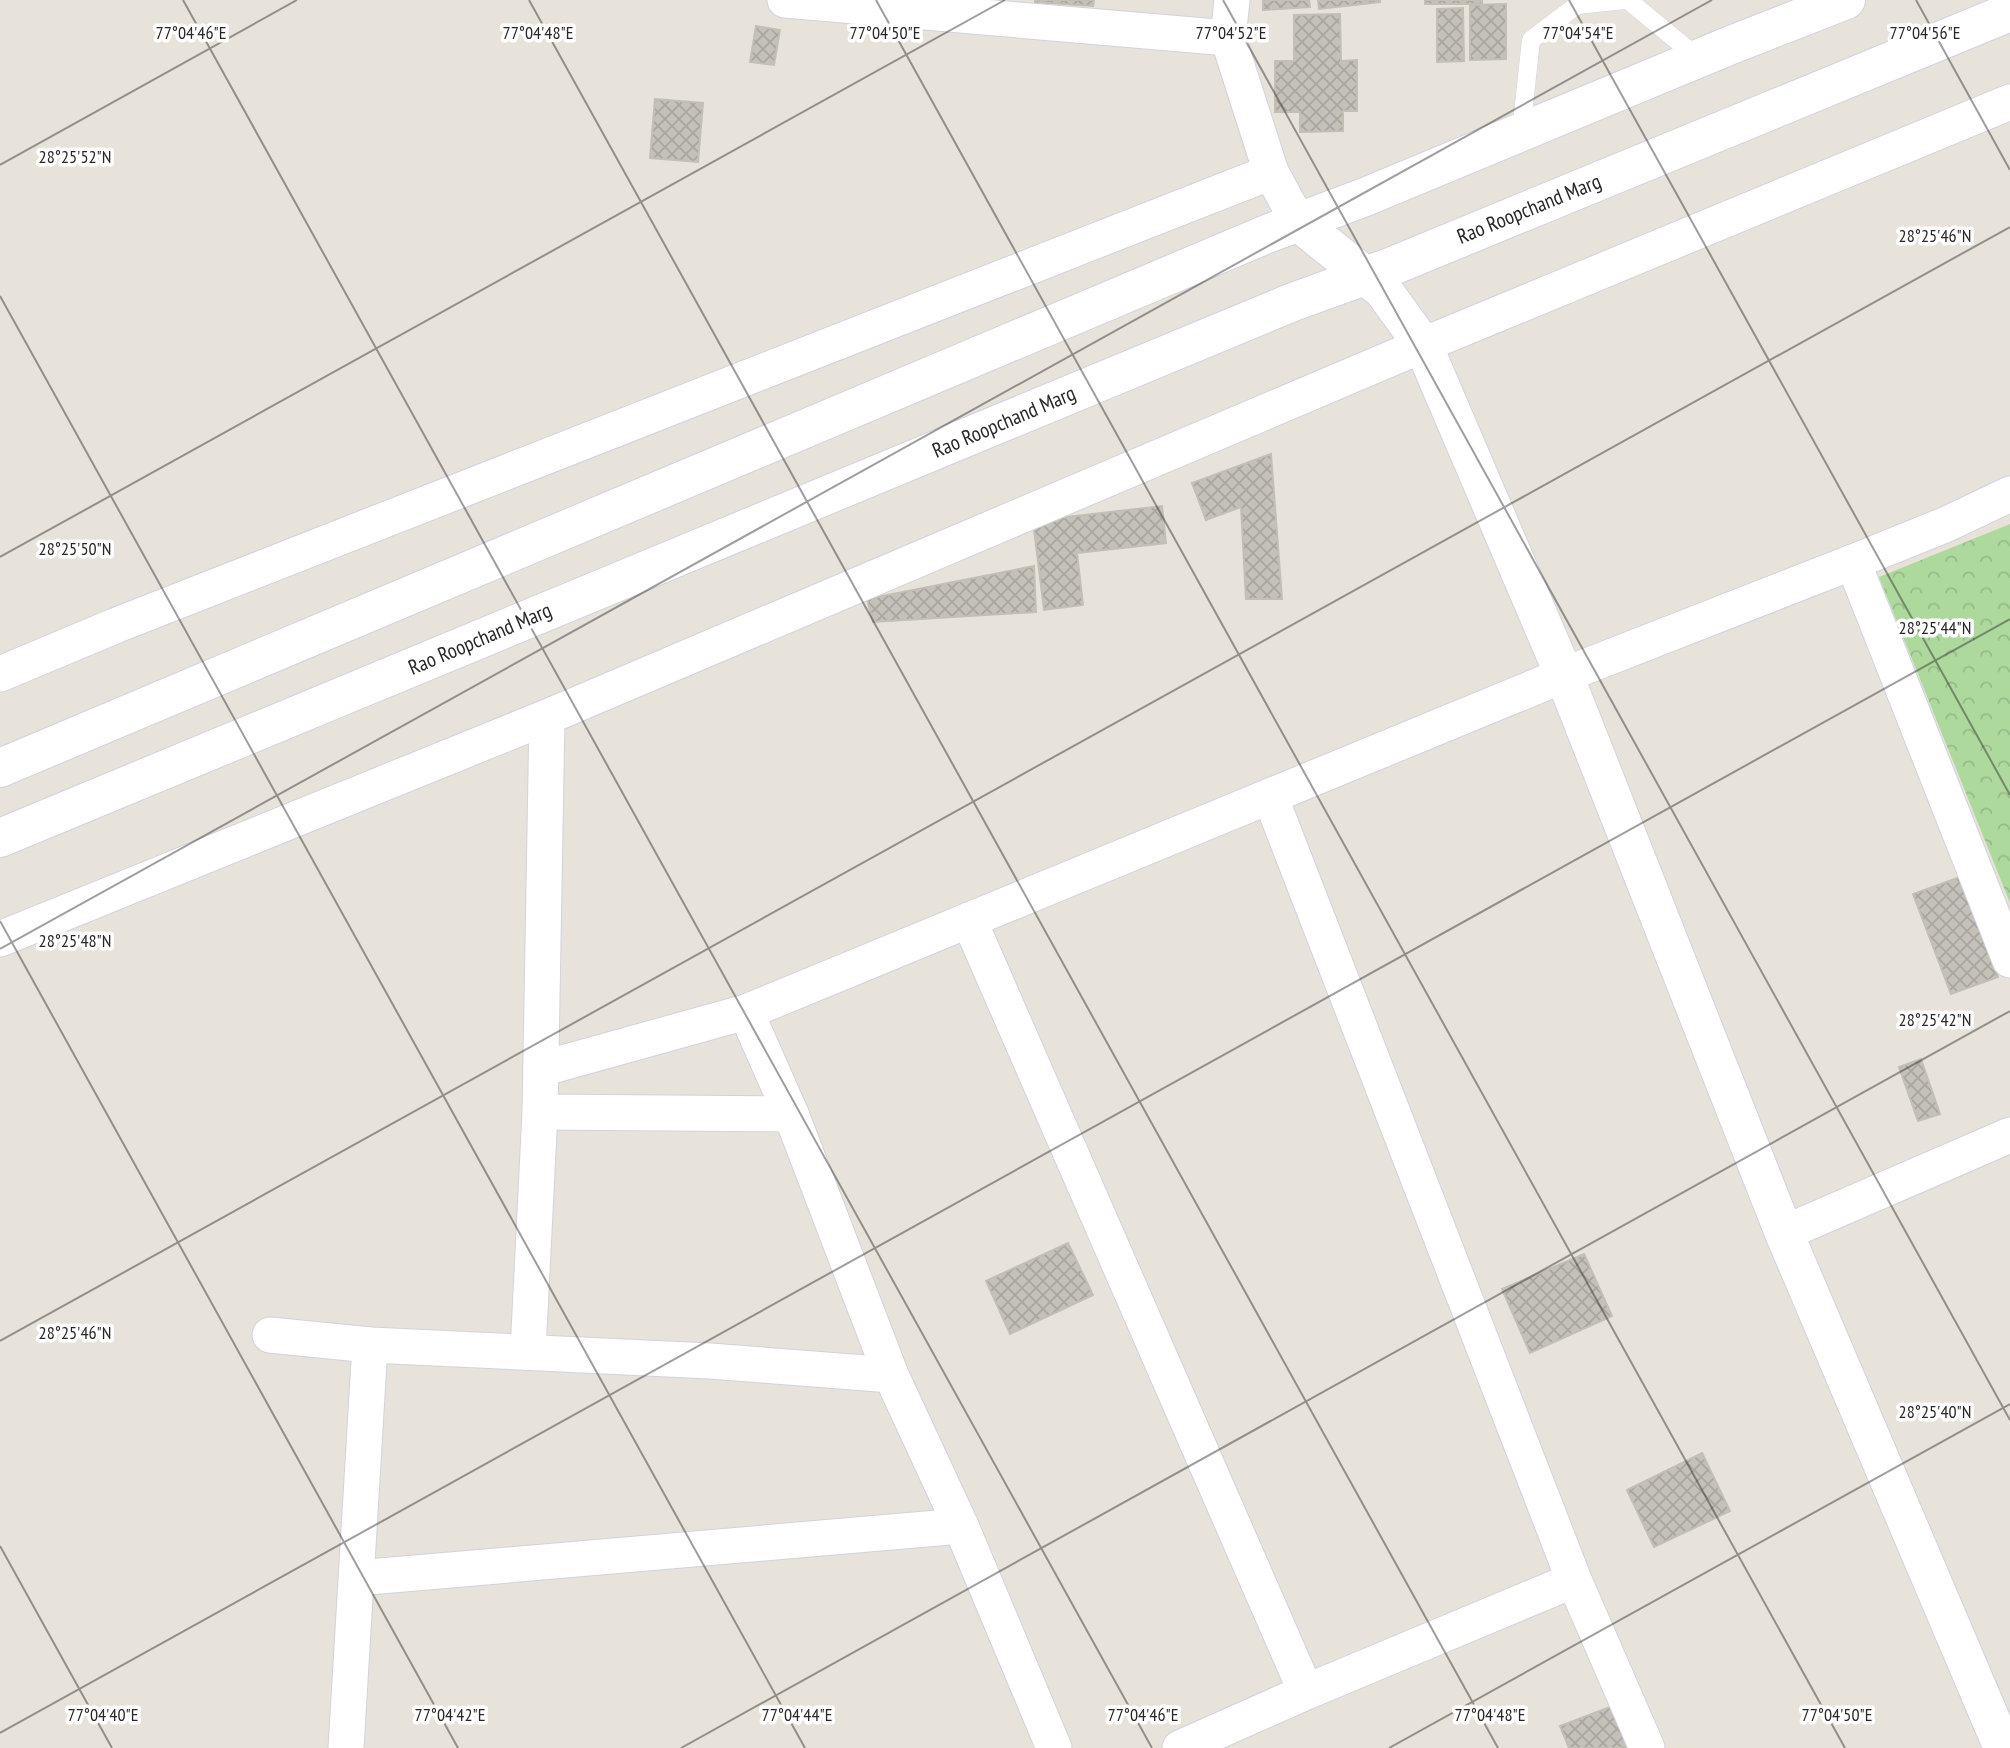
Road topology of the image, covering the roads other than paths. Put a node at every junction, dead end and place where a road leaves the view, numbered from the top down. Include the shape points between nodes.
1 (785, 0) edge
2 (1232, 0) edge
3 (1626, 0) edge
4 (1846, 0) edge
5 (2010, 12) edge
6 (1228, 38) junction
7 (1698, 59) junction
8 (2010, 102) edge
9 (1521, 132) junction
10 (1271, 172) junction
11 (1298, 222) junction
12 (1364, 276) junction
13 (1423, 345) junction
14 (2010, 494) edge
15 (1853, 562) junction
16 (0, 674) edge
17 (1564, 675) junction
18 (548, 717) junction
19 (0, 768) edge
20 (1270, 796) junction
21 (0, 838) edge
22 (969, 920) junction
23 (0, 939) edge
24 (2010, 960) edge
25 (746, 1012) junction
26 (541, 1069) junction
27 (540, 1112) junction
28 (791, 1114) junction
29 (2010, 1135) edge
30 (1784, 1233) junction
31 (270, 1335) dead end
32 (370, 1345) junction
33 (528, 1353) junction
34 (891, 1375) junction
35 (961, 1526) junction
36 (357, 1578) junction
37 (1574, 1580) junction
38 (1306, 1692) junction
39 (346, 1748) edge
40 (1054, 1748) edge
41 (1180, 1748) edge
42 (1647, 1748) edge
43 (2003, 1748) edge

1 - 6 street
2 - 6 street
3 - 7 lane
3 - 9 lane via 1577,5 1531,40
4 - 7 main road
5 - 12 main road, Rao Roopchand Marg
6 - 10 street
7 - 9 main road
8 - 13 street
9 - 11 main road
10 - 11 street
10 - 16 street
11 - 12 main road
11 - 19 main road
12 - 13 main road via 1383,290
12 - 21 main road, Rao Roopchand Marg
13 - 17 main road
13 - 18 street
14 - 15 street
15 - 17 street
15 - 24 street
17 - 20 street
17 - 30 main road
18 - 23 street
18 - 26 street
20 - 22 street
20 - 37 street
22 - 25 street
22 - 38 street
25 - 26 street
25 - 28 street
26 - 27 street
27 - 28 street
27 - 33 street
28 - 34 street
29 - 30 street
30 - 43 main road
31 - 32 street
32 - 33 street
32 - 36 street
33 - 34 street
34 - 35 street
35 - 36 street
35 - 40 street
36 - 39 street
37 - 38 street
37 - 42 street
38 - 41 street

